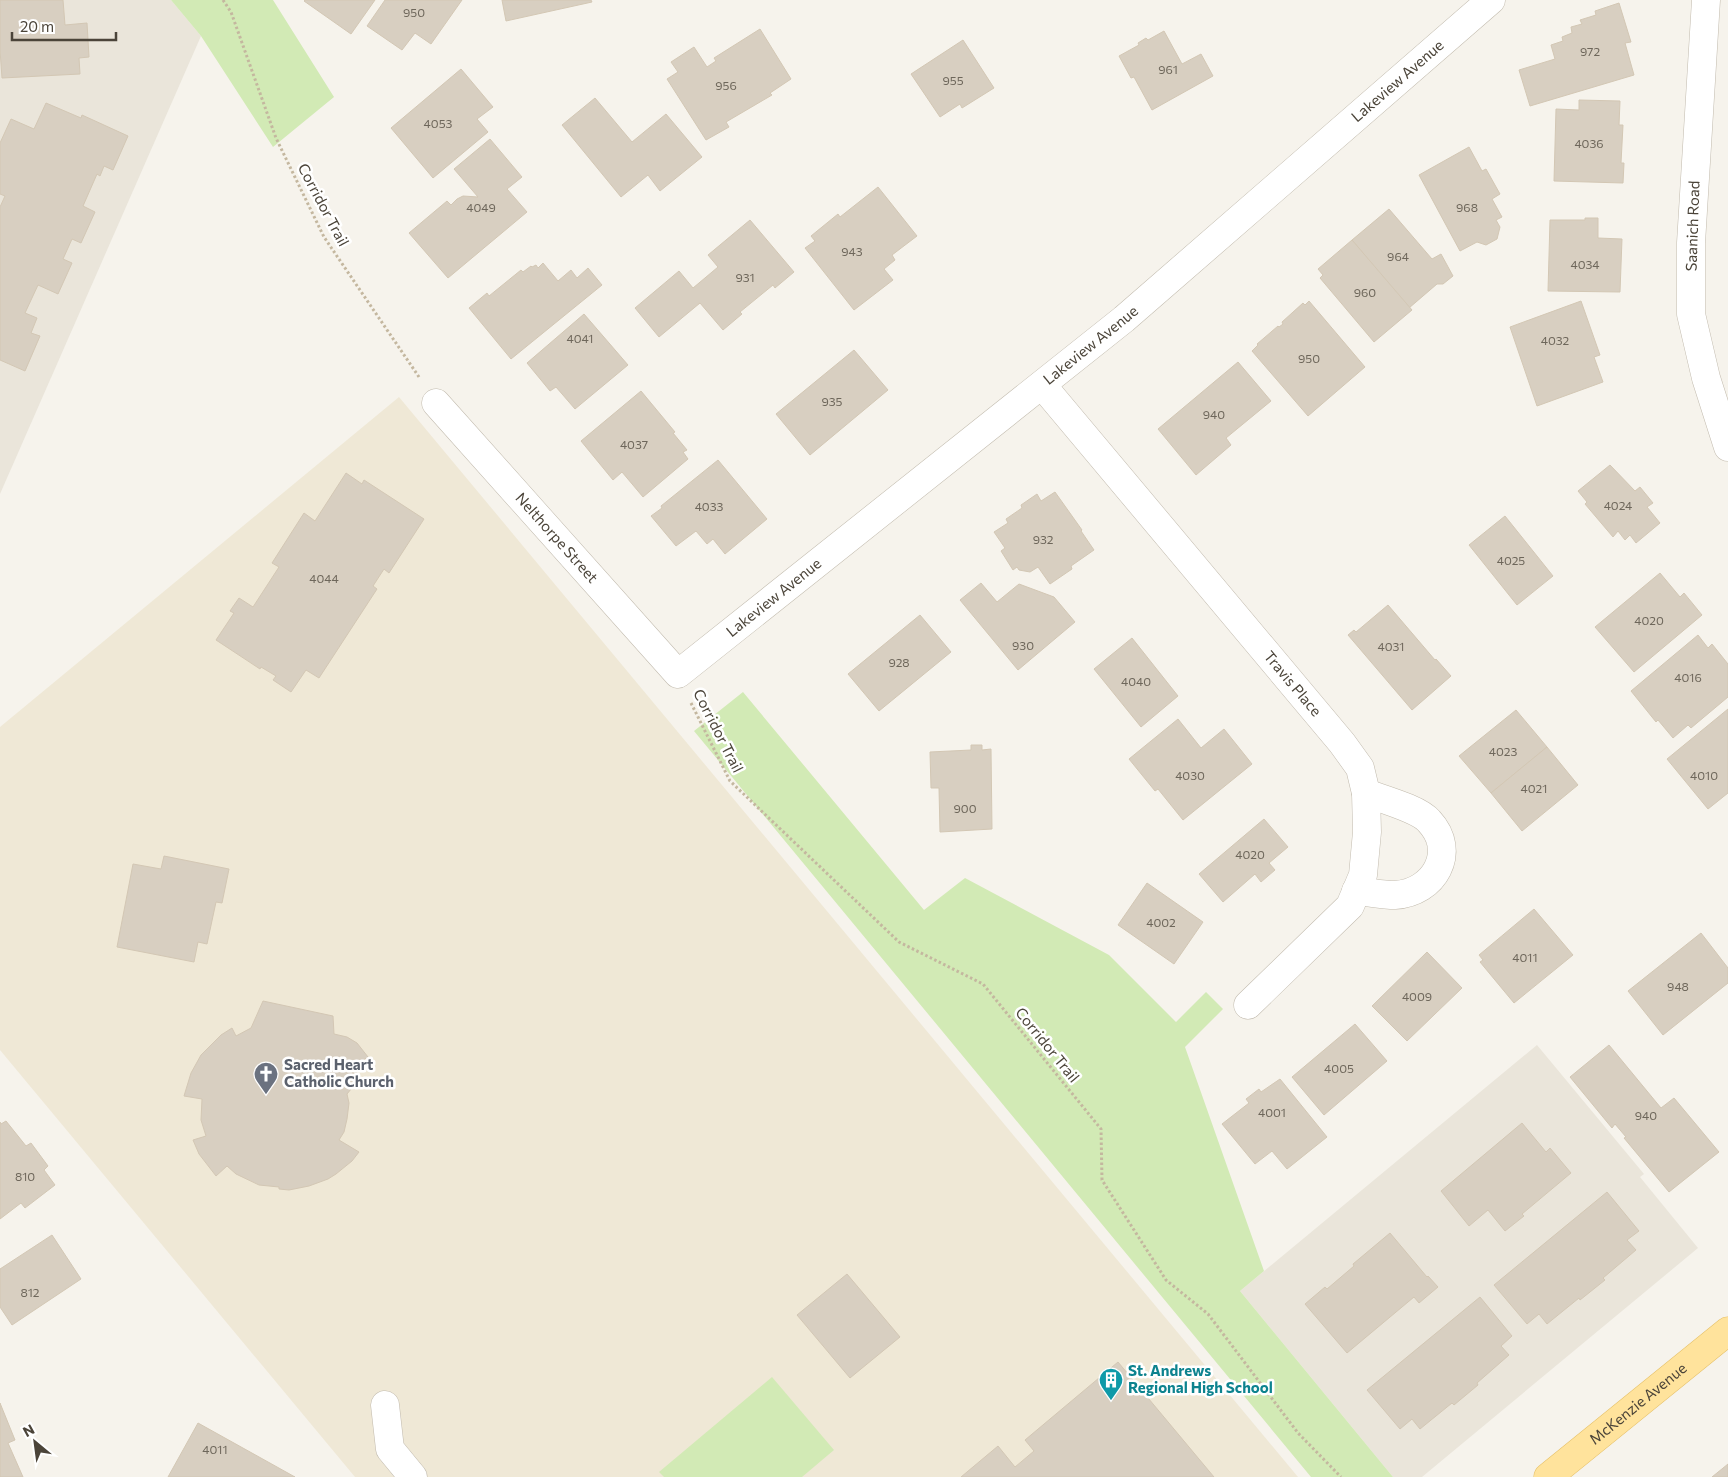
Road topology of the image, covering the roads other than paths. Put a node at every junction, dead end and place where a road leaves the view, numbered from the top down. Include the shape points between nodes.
1 (1490, 0) edge
2 (1706, 0) edge
3 (1042, 385) junction
4 (436, 403) road end
5 (1728, 447) edge
6 (678, 674) joint
7 (1366, 793) junction
8 (1356, 891) junction
9 (1248, 1005) dead end
10 (1728, 1331) edge
11 (385, 1405) dead end
12 (412, 1477) edge
13 (1548, 1477) edge

1 - 3 street, Lakeview Avenue via 1124,319
2 - 5 street, Saanich Road via 1691,243 1691,314 1706,378
3 - 6 street, Lakeview Avenue
3 - 7 street, Travis Place via 1342,744 1360,768
4 - 6 street, Nelthorpe Street
7 - 8 street, Travis Place via 1363,875
7 - 8 street via 1428,819 1443,847 1442,862 1432,878 1415,890 1396,895
8 - 9 street, Travis Place via 1350,906
10 - 13 main road, McKenzie Avenue
11 - 12 street via 390,1449

